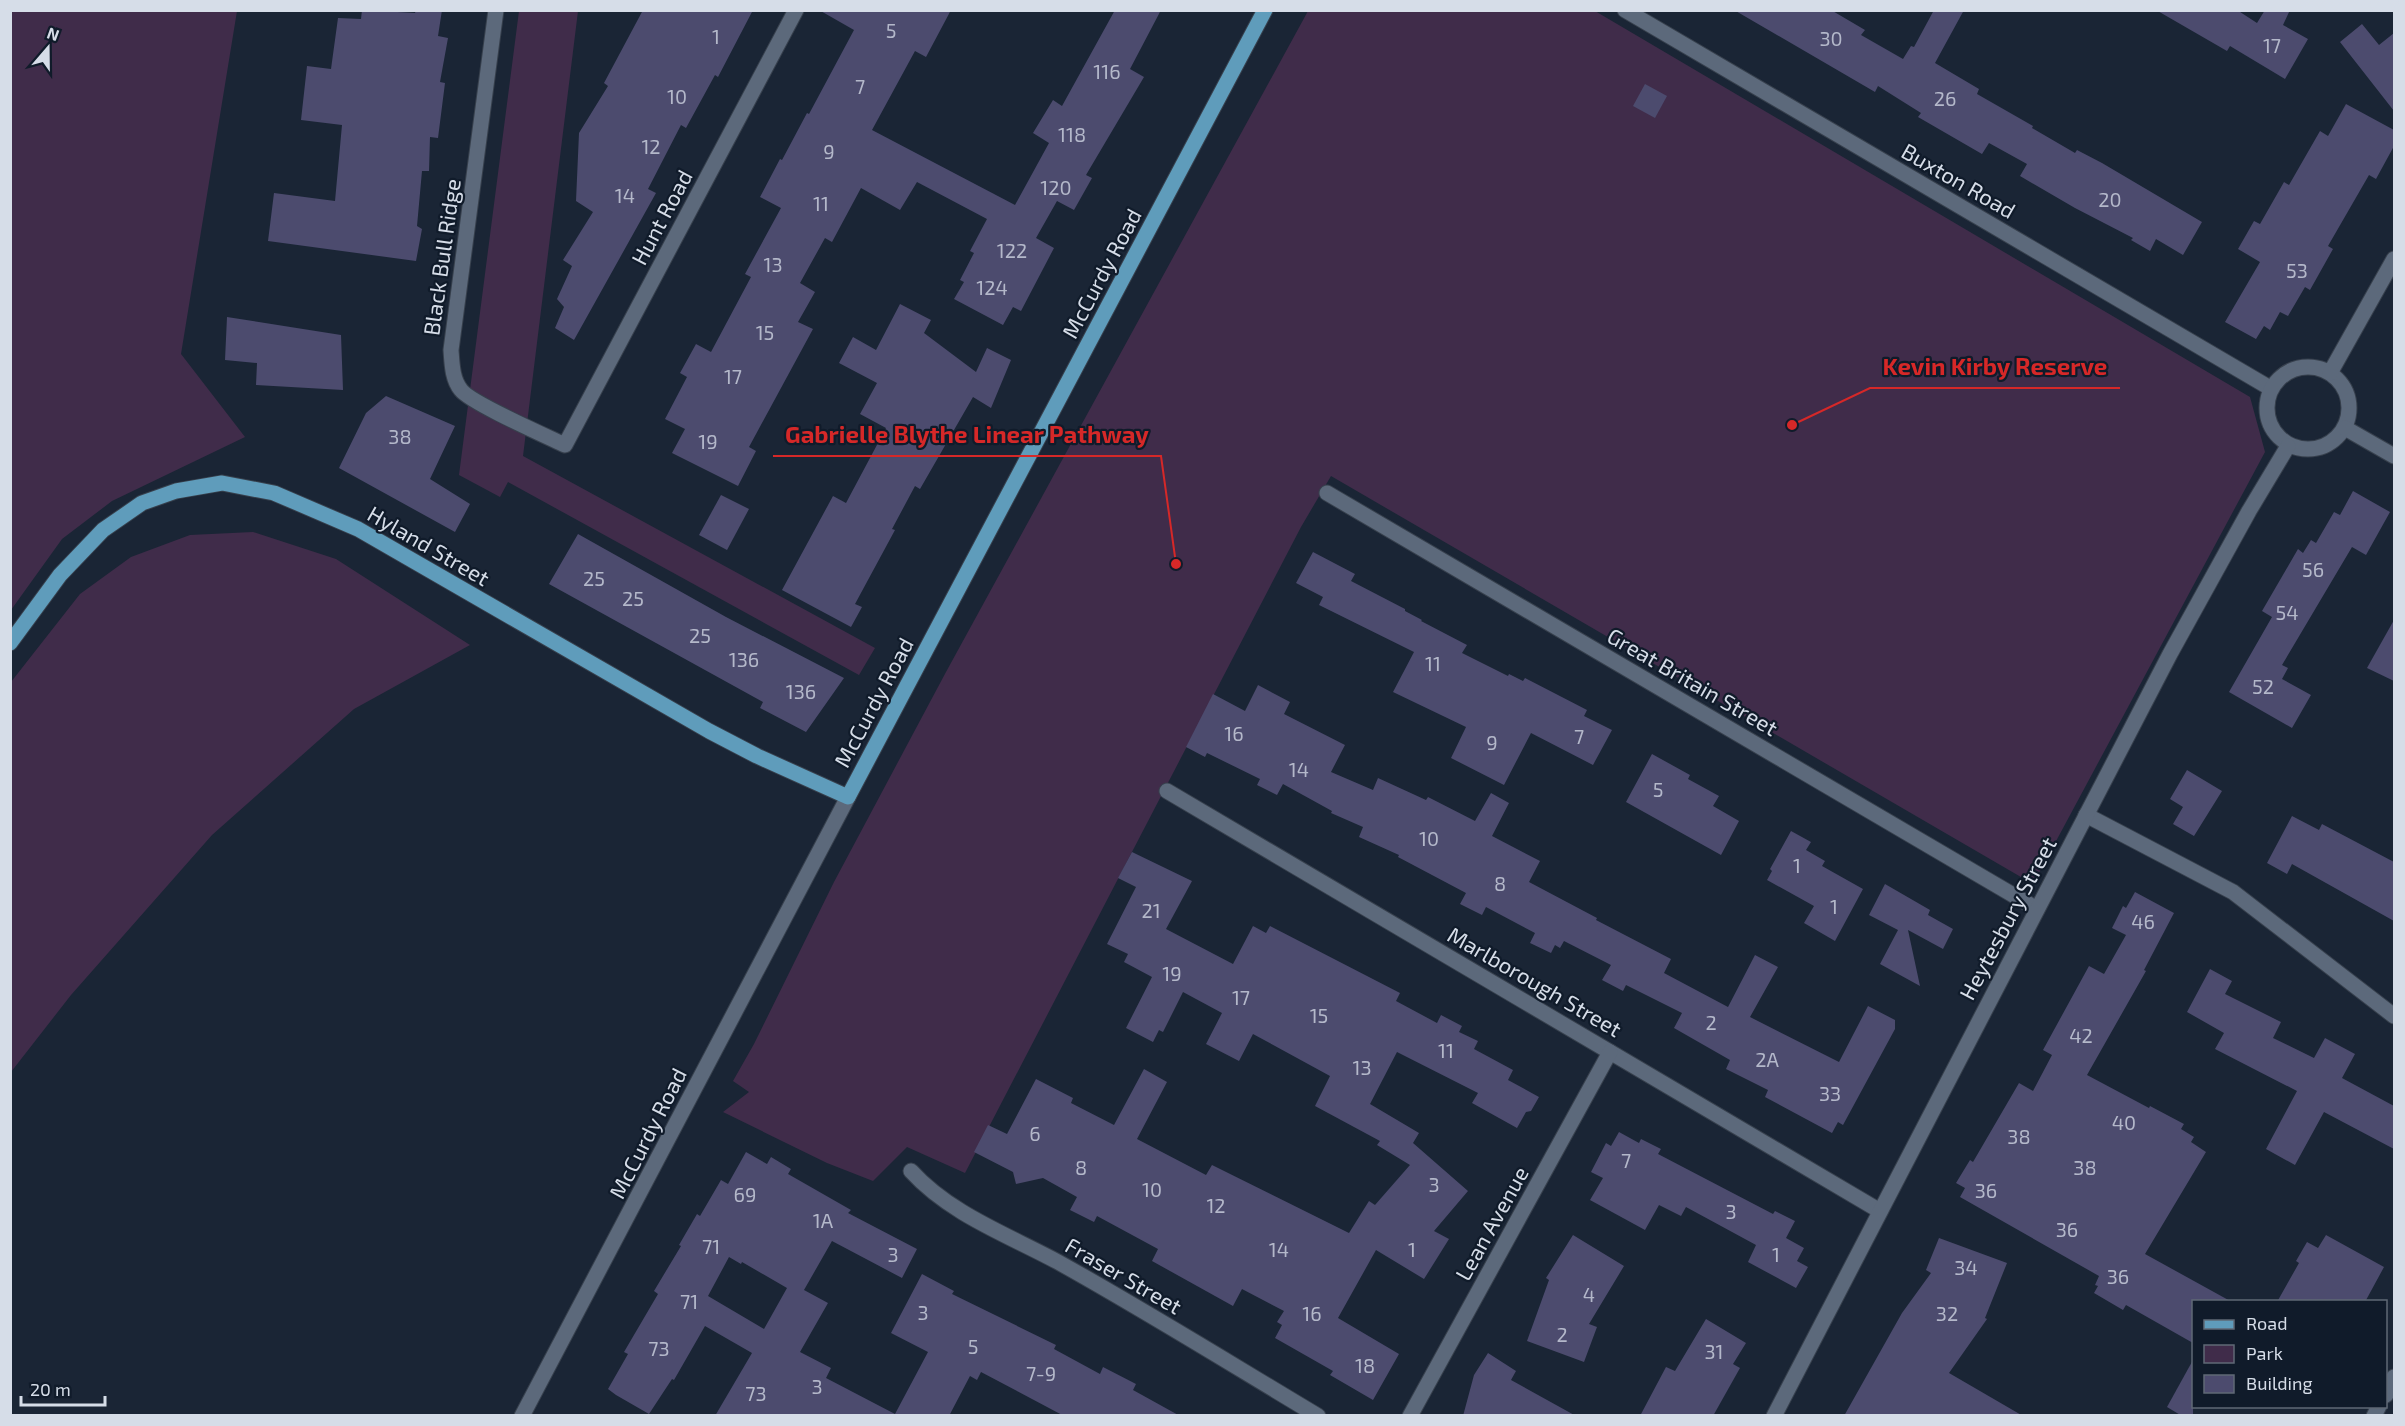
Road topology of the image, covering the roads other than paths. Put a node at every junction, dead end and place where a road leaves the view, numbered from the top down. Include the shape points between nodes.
1 (496, 10) edge
2 (796, 10) edge
3 (1265, 10) edge
4 (1625, 10) edge
5 (2394, 259) edge
6 (2330, 373) junction
7 (2270, 388) junction
8 (2345, 428) junction
9 (565, 445) joint
10 (2288, 446) junction
11 (2394, 456) edge
12 (1327, 493) dead end
13 (10, 643) edge
14 (1167, 791) dead end
15 (848, 797) junction
16 (2086, 815) junction
17 (2037, 909) junction
18 (2394, 1017) edge
19 (1610, 1052) junction
20 (911, 1172) dead end
21 (1880, 1211) junction
22 (2394, 1377) edge
23 (2387, 1391) edge
24 (522, 1416) edge
25 (1318, 1416) edge
26 (1410, 1416) edge
27 (1774, 1416) edge

1 - 9 street, Black Bull Ridge via 451,350 453,373 462,391 480,403
2 - 9 street, Hunt Road
3 - 15 main road, McCurdy Road
4 - 7 street, Buxton Road
5 - 6 street
6 - 7 street via 2314,366 2288,371
6 - 8 street via 2345,388 2350,408
7 - 10 street via 2265,412 2272,432
8 - 10 street via 2327,446 2301,450
8 - 11 street
10 - 16 street, Heytesbury Street via 2176,643
12 - 17 street, Great Britain Street
13 - 15 main road, Hyland Street via 60,575 103,530 142,503 176,491 222,483 274,493 358,529 710,731
14 - 19 street, Marlborough Street
15 - 24 street, McCurdy Road
16 - 17 street, Heytesbury Street
16 - 18 street via 2234,892
17 - 21 street, Heytesbury Street
19 - 21 street, Marlborough Street
19 - 26 street, Lean Avenue
20 - 25 street, Fraser Street via 951,1205 1058,1262
21 - 27 street, Heytesbury Street
22 - 23 street

